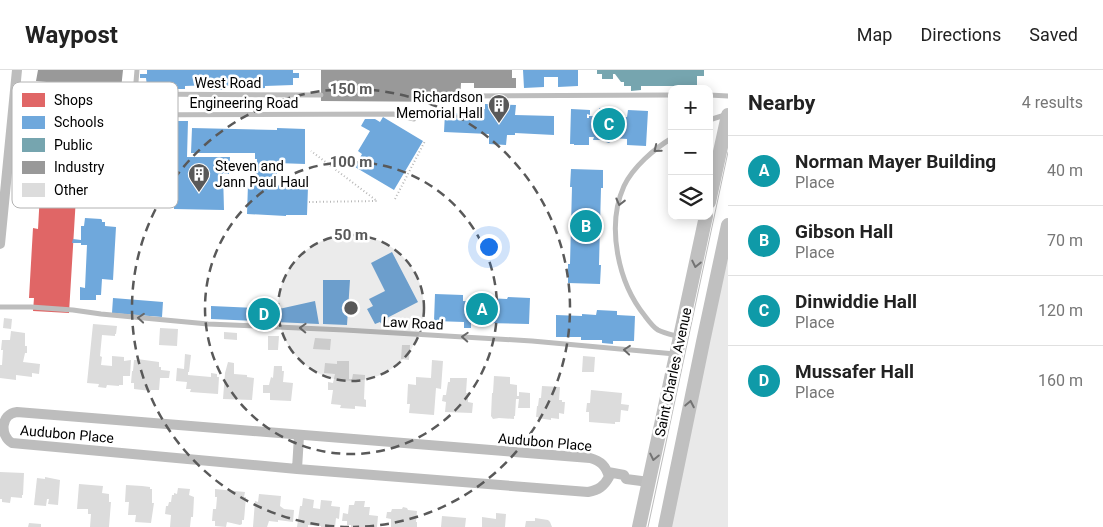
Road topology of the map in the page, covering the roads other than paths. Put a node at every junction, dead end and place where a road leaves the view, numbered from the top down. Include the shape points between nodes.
1 (178, 94) edge
2 (321, 95) dead end
3 (668, 95) edge
4 (713, 95) edge
5 (460, 96) dead end
6 (728, 96) edge
7 (178, 115) edge
8 (728, 115) edge
9 (414, 119) dead end
10 (713, 119) edge
11 (12, 122) edge
12 (668, 141) edge
13 (713, 184) edge
14 (713, 217) edge
15 (728, 219) edge
16 (706, 220) edge
17 (728, 225) edge
18 (0, 244) edge
19 (690, 290) junction
20 (713, 294) junction
21 (0, 307) edge
22 (680, 337) junction
23 (703, 342) junction
24 (676, 354) junction
25 (299, 436) junction
26 (297, 469) junction
27 (608, 476) junction
28 (649, 482) junction
29 (639, 527) edge
30 (665, 527) edge

1 - 2 lane, West Road
3 - 5 lane
4 - 6 lane
7 - 9 lane, Engineering Road via 393,114
8 - 10 lane
8 - 13 main road
11 - 18 street
12 -> 22 lane via 638,167 624,186 616,220 616,250 626,285 639,309 658,330
14 - 15 main road
16 -> 19 main road, Saint Charles Avenue
17 - 20 main road, Saint Charles Avenue
19 - 20 main road
19 - 22 main road, Saint Charles Avenue
20 - 23 main road, Saint Charles Avenue
24 -> 21 lane, Law Road via 522,340 208,324 31,307
22 - 23 main road
22 - 24 main road, Saint Charles Avenue
30 -> 23 main road, Saint Charles Avenue
24 -> 28 main road, Saint Charles Avenue
25 - 26 street
25 - 26 street, Audubon Place via 17,412 6,416 1,426 3,436 12,443
25 - 27 street, Audubon Place via 590,458 602,463
26 - 27 street, Audubon Place via 588,492 600,489
27 - 28 street via 623,482 626,479
28 - 29 main road, Saint Charles Avenue

